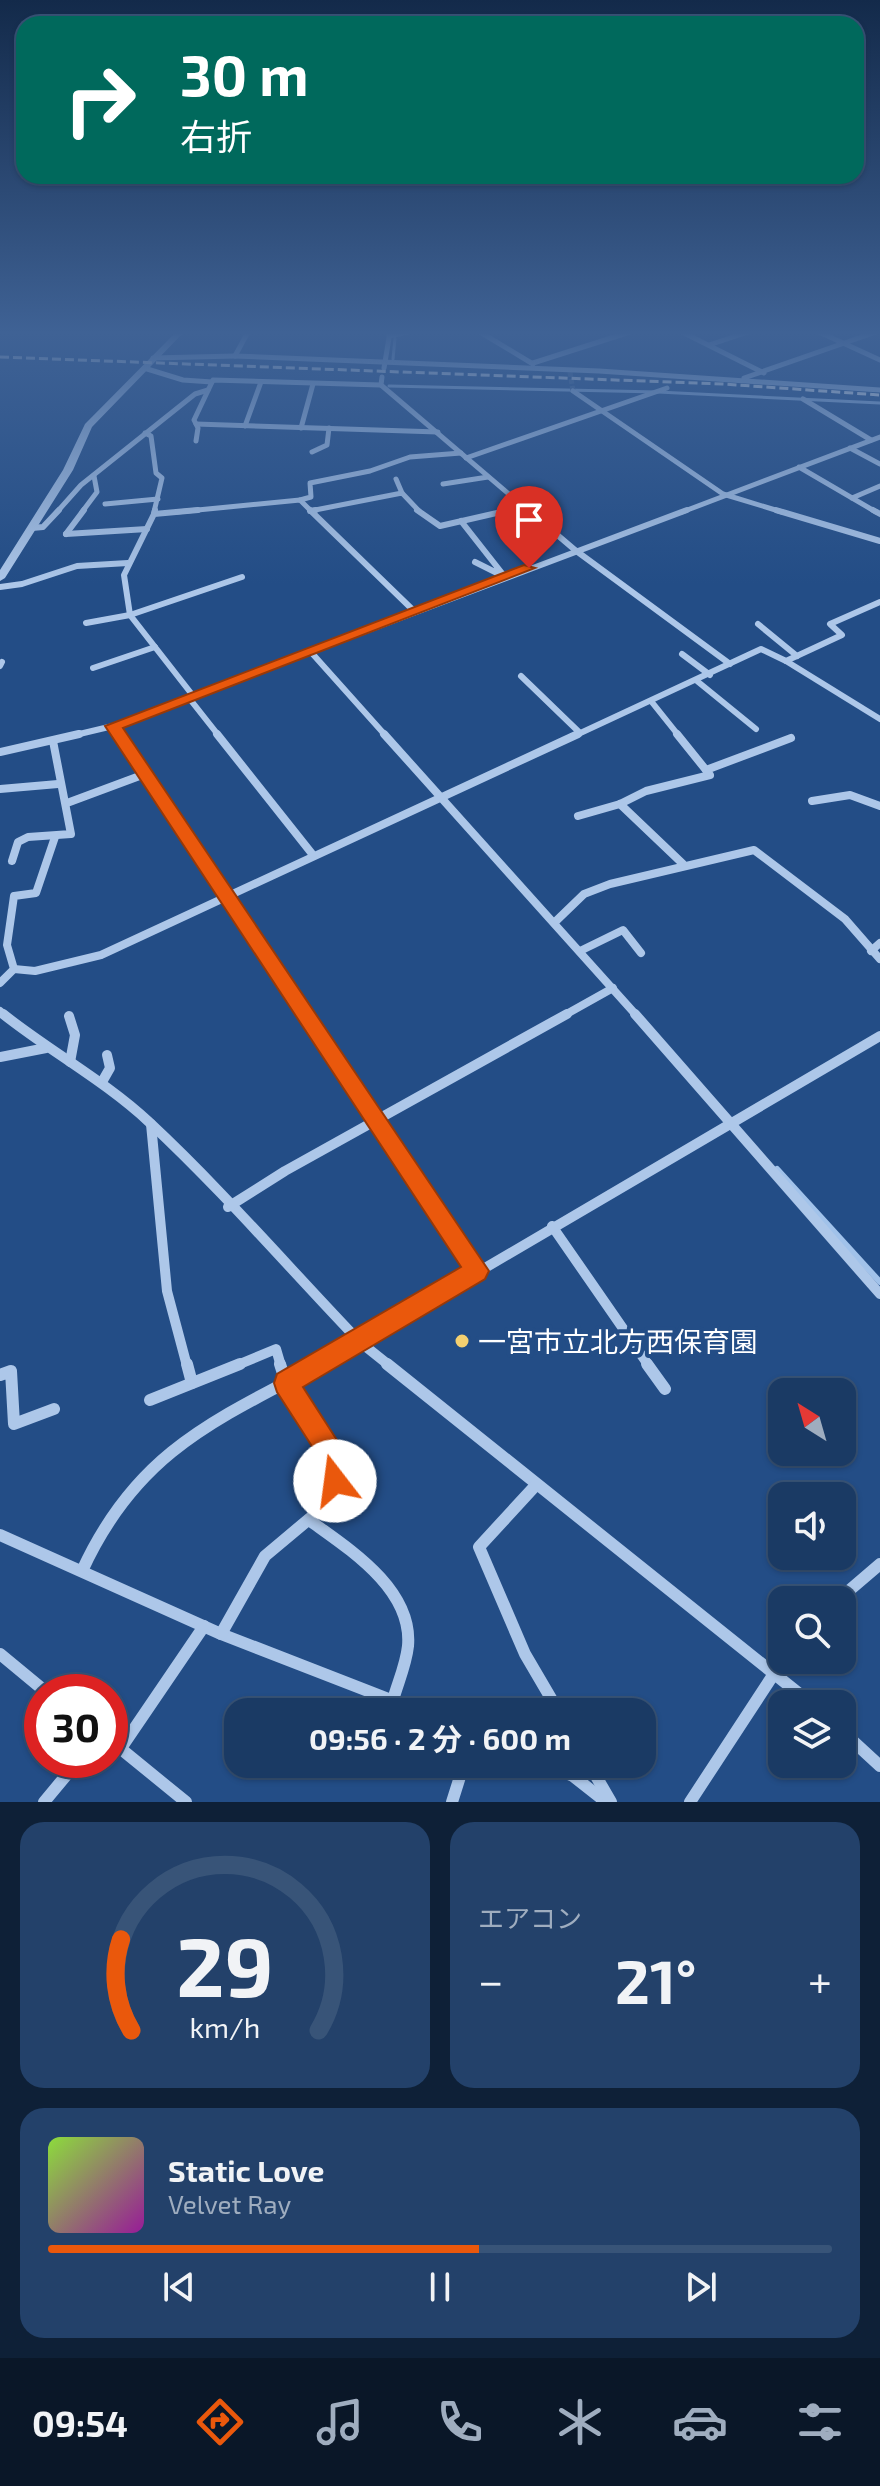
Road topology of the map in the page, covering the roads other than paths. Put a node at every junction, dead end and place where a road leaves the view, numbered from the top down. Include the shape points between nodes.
1 (98, 416) edge
2 (167, 416) edge
3 (196, 416) edge
4 (249, 416) edge
5 (304, 416) edge
6 (419, 416) edge
7 (586, 416) edge
8 (609, 416) edge
9 (831, 416) edge
10 (196, 424) junction
11 (245, 426) junction
12 (301, 428) junction
13 (329, 428) junction
14 (438, 432) junction
15 (145, 433) junction
16 (880, 437) edge
17 (871, 440) junction
18 (196, 441) dead end
19 (850, 448) junction
20 (312, 452) dead end
21 (463, 456) junction
22 (880, 464) edge
23 (799, 467) junction
24 (94, 476) junction
25 (488, 477) junction
26 (396, 479) dead end
27 (443, 484) dead end
28 (880, 486) edge
29 (402, 493) junction
30 (723, 494) junction
31 (852, 498) junction
32 (158, 499) junction
33 (300, 500) junction
34 (105, 504) dead end
35 (522, 507) junction
36 (310, 511) junction
37 (154, 514) junction
38 (880, 514) edge
39 (461, 521) junction
40 (32, 528) junction
41 (147, 529) junction
42 (880, 541) edge
43 (575, 550) junction
44 (475, 562) dead end
45 (128, 563) junction
46 (242, 577) dead end
47 (505, 577) junction
48 (0, 578) edge
49 (0, 587) edge
50 (880, 602) edge
51 (414, 611) junction
52 (130, 615) junction
53 (86, 623) dead end
54 (758, 624) dead end
55 (155, 647) junction
56 (310, 651) junction
57 (682, 654) dead end
58 (797, 656) junction
59 (786, 661) junction
60 (730, 664) junction
61 (93, 668) dead end
62 (710, 675) junction
63 (521, 676) dead end
64 (697, 681) junction
65 (192, 698) junction
66 (651, 701) junction
67 (880, 719) edge
68 (113, 726) junction
69 (756, 729) dead end
70 (580, 733) junction
71 (791, 738) dead end
72 (53, 741) junction
73 (0, 752) edge
74 (706, 770) junction
75 (145, 774) junction
76 (58, 784) junction
77 (0, 789) edge
78 (441, 797) junction
79 (812, 801) dead end
80 (67, 803) junction
81 (620, 804) junction
82 (880, 806) edge
83 (578, 816) dead end
84 (55, 837) junction
85 (313, 855) junction
86 (12, 861) dead end
87 (683, 864) junction
88 (228, 896) junction
89 (555, 922) junction
90 (880, 943) edge
91 (580, 951) junction
92 (871, 951) junction
93 (641, 953) dead end
94 (880, 959) edge
95 (14, 969) junction
96 (0, 983) edge
97 (613, 988) junction
98 (0, 1011) edge
99 (69, 1016) dead end
100 (880, 1036) edge
101 (46, 1048) junction
102 (107, 1055) dead end
103 (0, 1057) edge
104 (70, 1062) junction
105 (102, 1082) junction
106 (726, 1121) junction
107 (150, 1123) junction
108 (375, 1123) junction
109 (228, 1207) junction
110 (552, 1226) junction
111 (477, 1271) junction
112 (880, 1294) edge
113 (360, 1342) junction
114 (0, 1375) edge
115 (192, 1383) junction
116 (286, 1383) junction
117 (665, 1389) dead end
118 (150, 1400) dead end
119 (54, 1409) dead end
120 (536, 1485) junction
121 (309, 1520) junction
122 (0, 1535) edge
123 (880, 1564) edge
124 (82, 1571) junction
125 (854, 1586) edge
126 (204, 1626) junction
127 (221, 1634) junction
128 (0, 1654) edge
129 (768, 1670) edge
130 (24, 1674) edge
131 (771, 1674) edge
132 (773, 1674) edge
133 (794, 1690) edge
134 (388, 1698) edge
135 (394, 1698) edge
136 (551, 1698) edge
137 (128, 1728) edge
138 (856, 1744) edge
139 (128, 1754) edge
140 (880, 1766) edge
141 (64, 1778) edge
142 (460, 1778) edge
143 (576, 1778) edge
144 (596, 1778) edge
145 (44, 1802) edge
146 (186, 1802) edge
147 (452, 1802) edge
148 (608, 1802) edge
149 (690, 1802) edge

1 - 40 street
2 - 15 street
3 - 10 street
4 - 11 street
5 - 12 street
6 - 14 street
7 - 21 street
8 - 30 street
9 - 17 street
10 - 11 street
10 - 18 street
11 - 12 street
12 - 13 street
13 - 14 street
13 - 20 street via 327,445
14 - 21 street
15 - 24 street
15 - 32 street via 151,436 156,473 162,478
16 - 17 street
17 - 19 street
19 - 22 street
19 - 23 street
21 - 25 street
21 - 33 street via 410,457 310,483 311,497
23 - 30 street
23 - 31 street
24 - 40 street via 43,527
24 - 41 street via 97,492 66,534
25 - 27 street
25 - 35 street
26 - 29 street
28 - 31 street
29 - 36 street
29 - 39 street via 440,526
30 - 42 street
30 - 43 street
31 - 38 street
32 - 34 street
32 - 37 street
33 - 36 street
33 - 37 street
35 - 39 street
35 - 43 street
36 - 51 street
37 - 41 street
39 - 47 street
40 - 48 street
41 - 45 street
43 - 47 street
43 - 60 street
44 - 47 street
45 - 49 street via 77,566
45 - 52 street via 124,575
46 - 52 street
47 - 51 street
50 - 58 street via 830,624 842,635
51 - 56 street
52 - 53 street
52 - 55 street
54 - 58 street
55 - 61 street
55 - 65 street
56 - 65 street
56 - 78 street
57 - 62 street
58 - 59 street
59 - 60 street via 761,649
59 - 67 street
60 - 62 street
62 - 64 street
63 - 70 street
64 - 66 street
64 - 69 street
65 - 68 street
65 - 85 street
66 - 70 street
66 - 74 street
68 - 72 street
68 - 75 street
70 - 78 street
71 - 74 street
72 - 73 street
72 - 76 street
74 - 81 street via 710,775 646,791
75 - 80 street
75 - 88 street
76 - 77 street
76 - 80 street
78 - 85 street
78 - 89 street
79 - 82 street via 850,795
80 - 84 street via 71,834
81 - 83 street
81 - 87 street
84 - 86 street via 18,842
84 - 95 street via 36,893 14,896 7,945
85 - 88 street
87 - 89 street via 584,894
87 - 92 street via 754,850 845,919
88 - 95 street via 101,955 35,971
88 - 108 street
89 - 91 street
90 - 92 street
91 - 93 street via 623,930
91 - 97 street
92 - 94 street
95 - 96 street
97 - 106 street
97 - 108 street
98 - 101 street
99 - 104 street via 75,1035
100 - 106 street
101 - 103 street
101 - 104 street
102 - 105 street via 110,1068
104 - 105 street
105 - 107 street
106 - 110 street
106 - 112 street
107 - 109 street
107 - 115 street via 167,1291
108 - 109 street
108 - 111 street
109 - 113 street
110 - 111 street
110 - 117 street
111 - 113 street
113 - 116 street
113 - 120 street
114 - 119 street via 11,1371 14,1424
115 - 116 street via 276,1349
115 - 118 street
116 - 121 street via 338,1462 333,1499
116 - 124 street via 175,1447 123,1495
120 - 129 street
120 - 136 street via 479,1547 525,1654
121 - 127 street via 265,1556
121 - 135 street via 365,1561 397,1603 408,1641
122 - 124 street
123 - 125 street
124 - 126 street
126 - 127 street
126 - 137 street
127 - 134 street
128 - 130 street
131 - 149 street
132 - 133 street
138 - 140 street
139 - 146 street
141 - 145 street
142 - 147 street
143 - 148 street
144 - 148 street

